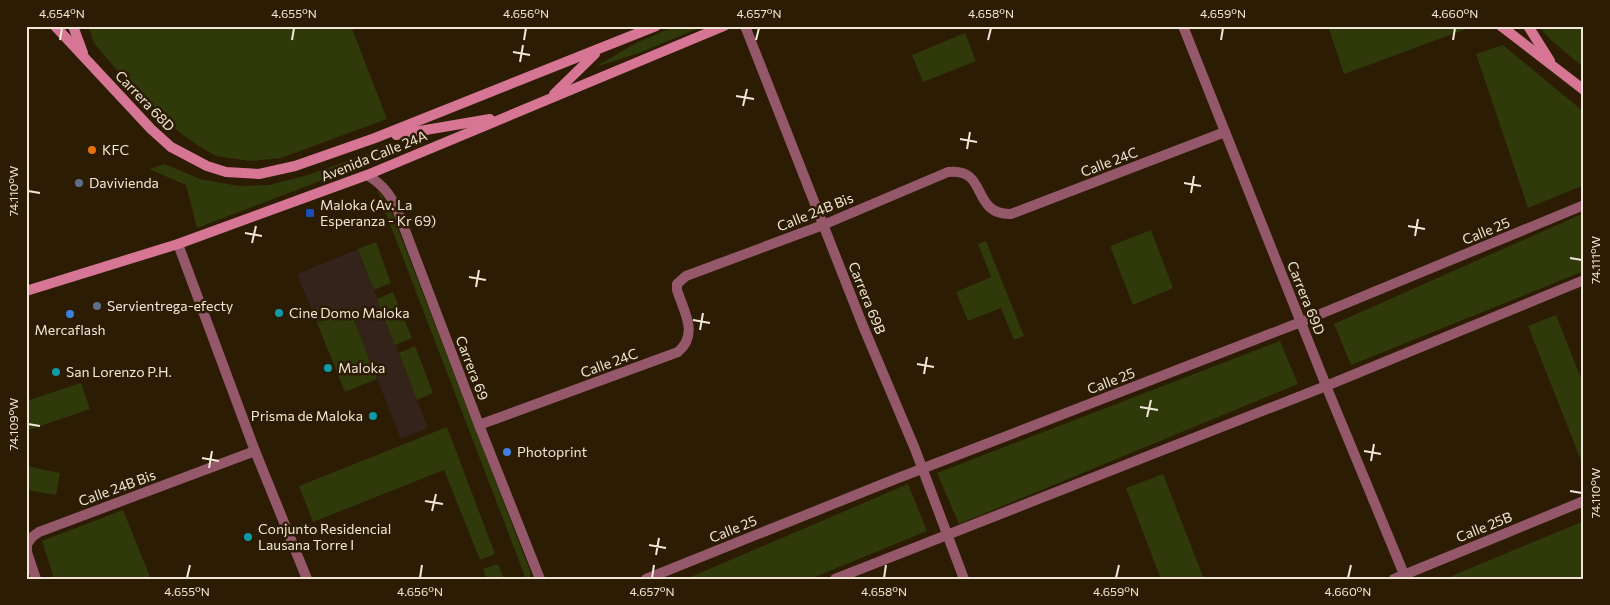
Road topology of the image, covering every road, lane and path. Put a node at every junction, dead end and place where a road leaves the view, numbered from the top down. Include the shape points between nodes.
1 (55, 26) edge
2 (72, 26) edge
3 (656, 26) edge
4 (724, 26) edge
5 (745, 26) edge
6 (1183, 26) edge
7 (1502, 26) edge
8 (1528, 26) edge
9 (600, 49) junction
10 (85, 59) junction
11 (1555, 68) junction
12 (1584, 90) edge
13 (549, 98) junction
14 (508, 116) junction
15 (1225, 132) junction
16 (375, 138) junction
17 (964, 172) joint
18 (367, 175) junction
19 (1584, 205) edge
20 (823, 225) junction
21 (178, 244) junction
22 (1584, 280) edge
23 (678, 284) joint
24 (26, 291) edge
25 (1301, 322) junction
26 (1326, 386) junction
27 (479, 425) junction
28 (255, 452) junction
29 (922, 468) junction
30 (1584, 501) edge
31 (947, 535) junction
32 (1401, 577) edge
33 (36, 579) edge
34 (307, 579) edge
35 (540, 579) edge
36 (646, 579) edge
37 (835, 579) edge
38 (964, 579) edge

1 - 10 main road, Carrera 68D
2 - 10 main road
3 - 9 main road, Avenida Calle 24A
4 - 13 main road, Avenida Calle 24A
5 - 20 street, Carrera 69B
6 - 15 street, Carrera 69D
7 - 11 main road
8 - 11 main road
9 - 13 main road
9 - 16 main road, Avenida Calle 24A
10 - 16 main road, Carrera 68D via 171,147 226,172 259,174 295,166
11 - 12 main road
13 - 14 main road, Avenida Calle 24A
14 - 16 main road
14 - 18 main road, Avenida Calle 24A
15 - 17 street, Calle 24C via 1010,214 994,212 985,204 975,182
15 - 25 street, Carrera 69D
17 - 20 street, Calle 24B Bis via 948,172
18 - 21 main road, Avenida Calle 24A
18 - 27 street, Carrera 69 via 392,197
19 - 25 street, Calle 25
20 - 23 street, Calle 24B Bis via 686,276
20 - 29 street, Carrera 69B
21 - 24 main road, Avenida Calle 24A
21 - 28 street
22 - 26 street
23 - 27 street, Calle 24C via 690,329 687,343 678,352
25 - 26 street, Carrera 69D
25 - 29 street, Calle 25
26 - 31 street
26 - 32 street, Carrera 69D
27 - 35 street, Carrera 69
28 - 33 street, Calle 24B Bis via 32,536 26,544
28 - 34 street
29 - 31 street, Carrera 69B
29 - 36 street, Calle 25
30 - 32 street, Calle 25B
31 - 37 street
31 - 38 street, Carrera 69B

